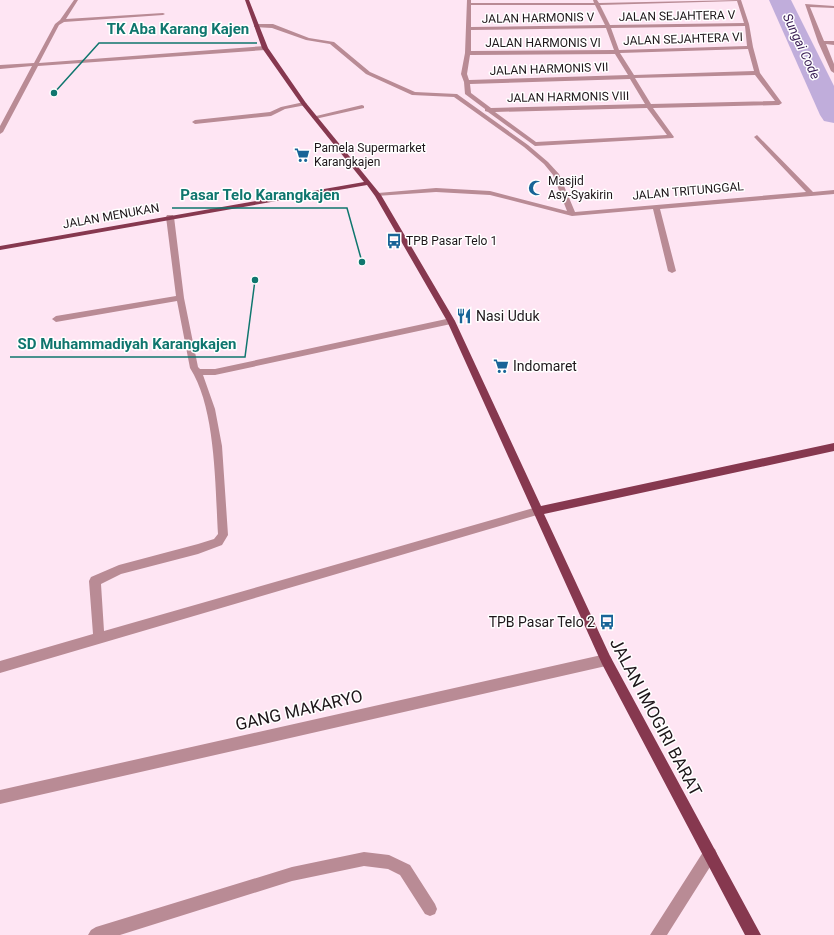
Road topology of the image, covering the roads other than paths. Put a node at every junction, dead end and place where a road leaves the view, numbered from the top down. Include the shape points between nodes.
1 (76, 0) edge
2 (247, 0) edge
3 (739, 0) edge
4 (469, 2) edge
5 (596, 2) edge
6 (806, 2) edge
7 (834, 7) edge
8 (163, 14) dead end
9 (62, 21) junction
10 (747, 24) junction
11 (256, 26) junction
12 (608, 27) junction
13 (468, 30) junction
14 (821, 42) junction
15 (834, 43) edge
16 (750, 47) junction
17 (264, 48) junction
18 (617, 52) junction
19 (468, 53) junction
20 (36, 65) junction
21 (0, 67) edge
22 (834, 71) edge
23 (757, 73) junction
24 (631, 77) junction
25 (467, 82) junction
26 (304, 104) junction
27 (649, 106) junction
28 (362, 107) dead end
29 (487, 110) junction
30 (315, 117) junction
31 (195, 122) dead end
32 (0, 132) edge
33 (758, 137) dead end
34 (368, 182) junction
35 (834, 192) edge
36 (811, 194) junction
37 (378, 195) junction
38 (656, 207) junction
39 (572, 214) junction
40 (170, 217) junction
41 (0, 248) edge
42 (672, 270) dead end
43 (180, 298) junction
44 (56, 319) dead end
45 (451, 321) junction
46 (198, 372) junction
47 (834, 447) edge
48 (537, 511) junction
49 (99, 638) junction
50 (606, 660) junction
51 (0, 667) edge
52 (0, 797) edge
53 (710, 854) junction
54 (430, 909) dead end
55 (96, 935) edge
56 (658, 935) edge
57 (753, 935) edge

1 - 9 street
2 - 11 main road, JALAN IMOGIRI BARAT
3 - 5 street
3 - 10 street
4 - 5 street
4 - 13 street
5 - 12 street
6 - 7 street
6 - 14 street
8 - 9 street
9 - 20 street via 57,24
10 - 12 street, JALAN SEJAHTERA V
10 - 16 street
11 - 17 main road, JALAN IMOGIRI BARAT
11 - 39 street via 273,26 308,39 332,43 368,72 414,94 455,95 546,162 556,174
12 - 13 street, JALAN HARMONIS V
12 - 18 street
13 - 19 street
14 - 15 street
14 - 22 street
16 - 18 street, JALAN SEJAHTERA VI
16 - 23 street
17 - 20 street
17 - 26 main road, JALAN IMOGIRI BARAT
18 - 19 street, JALAN HARMONIS VI
18 - 24 street
19 - 25 street via 464,74
20 - 21 street
20 - 32 street
23 - 24 street, JALAN HARMONIS VII
23 - 27 street, JALAN HARMONIS VIII via 779,103
24 - 25 street, JALAN HARMONIS VII
24 - 27 street
25 - 29 street via 468,94
26 - 30 main road, JALAN IMOGIRI BARAT
26 - 31 street via 283,108 271,114
27 - 29 street, JALAN HARMONIS VIII
27 - 29 street via 671,137 535,144
28 - 30 street
30 - 34 main road, JALAN IMOGIRI BARAT
33 - 36 street
34 - 37 main road, JALAN IMOGIRI BARAT
34 - 40 main road, JALAN MENUKAN
35 - 36 street, JALAN TRITUNGGAL
36 - 38 street, JALAN TRITUNGGAL
37 - 39 street, JALAN TRITUNGGAL via 436,190 490,193
37 - 45 main road, JALAN IMOGIRI BARAT
38 - 39 street, JALAN TRITUNGGAL
38 - 42 street
40 - 41 main road, JALAN MENUKAN
40 - 43 street
43 - 44 street
43 - 46 street via 194,368
45 - 46 street via 216,372
45 - 48 main road, JALAN IMOGIRI BARAT
46 - 49 street via 210,409 217,446 223,535 218,542 198,550 119,570 95,582
47 - 48 main road
48 - 49 street
48 - 50 main road, JALAN IMOGIRI BARAT
49 - 51 street
50 - 52 street, GANG MAKARYO
50 - 53 main road, JALAN IMOGIRI BARAT
53 - 56 street
53 - 57 main road, JALAN IMOGIRI BARAT
54 - 55 street via 405,870 390,862 364,859 292,874

